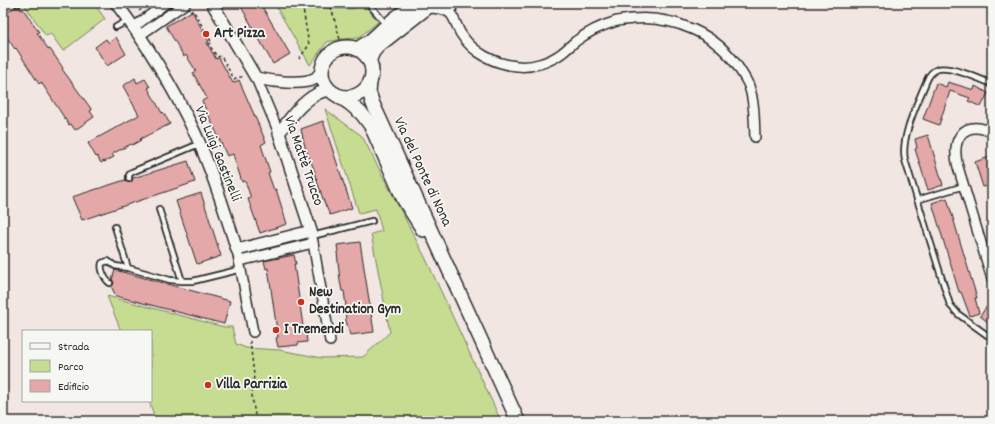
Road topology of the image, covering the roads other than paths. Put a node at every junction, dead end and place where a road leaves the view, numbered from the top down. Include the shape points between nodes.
1 (116, 3) edge
2 (166, 3) edge
3 (186, 3) edge
4 (212, 3) edge
5 (366, 3) edge
6 (452, 3) edge
7 (425, 5) edge
8 (451, 14) junction
9 (387, 26) junction
10 (116, 27) dead end
11 (134, 27) junction
12 (357, 49) junction
13 (370, 61) junction
14 (322, 70) junction
15 (256, 78) junction
16 (370, 82) junction
17 (992, 84) edge
18 (332, 92) junction
19 (992, 132) edge
20 (279, 134) junction
21 (755, 137) dead end
22 (200, 144) junction
23 (129, 179) dead end
24 (964, 186) junction
25 (917, 200) junction
26 (159, 209) dead end
27 (372, 221) dead end
28 (115, 227) dead end
29 (312, 237) junction
30 (240, 260) junction
31 (128, 268) junction
32 (451, 274) junction
33 (992, 279) edge
34 (182, 281) junction
35 (110, 283) dead end
36 (992, 336) edge
37 (252, 337) road end
38 (330, 341) dead end
39 (518, 421) edge

1 - 11 street, Via Luigi Gastinelli
2 - 11 street
3 - 11 street
4 - 15 street, Via Mattè Trucco
5 - 9 lane
6 - 8 street
7 - 8 street
7 - 9 main road
7 - 13 main road via 378,46
8 - 21 street via 461,35 475,49 490,59 518,66 546,62 596,29 615,21 646,18 682,24 718,45 734,61 749,84 754,104
9 - 12 main road
10 - 11 lane
11 - 22 street, Via Luigi Gastinelli via 169,83
12 - 13 main road
12 - 14 main road via 344,48 331,53
13 - 16 main road
14 - 15 street via 317,77 293,82
14 - 18 main road via 322,78
15 - 20 street, Via Mattè Trucco
16 - 18 main road via 362,93 355,96 349,97
16 - 32 main road, Via del Ponte di Nona via 372,100
17 - 25 lane via 946,69 937,70 930,75 904,142 904,157
18 - 20 street via 317,94 307,101
18 - 32 main road, Via del Ponte di Nona via 362,114 371,126 404,200
19 - 24 street via 973,128 958,139 955,156
20 - 29 street, Via Mattè Trucco
22 - 23 lane via 132,172
22 - 30 street, Via Luigi Gastinelli
24 - 25 lane
24 - 33 street
25 - 36 lane via 950,305 958,314
26 - 34 lane
27 - 29 lane
28 - 31 lane
29 - 30 street
29 - 38 street, Via Mattè Trucco
30 - 34 lane via 193,280
30 - 37 street, Via Luigi Gastinelli
31 - 34 lane
31 - 35 lane via 115,266 108,261 102,263 106,279
32 - 39 main road, Via del Ponte di Nona

